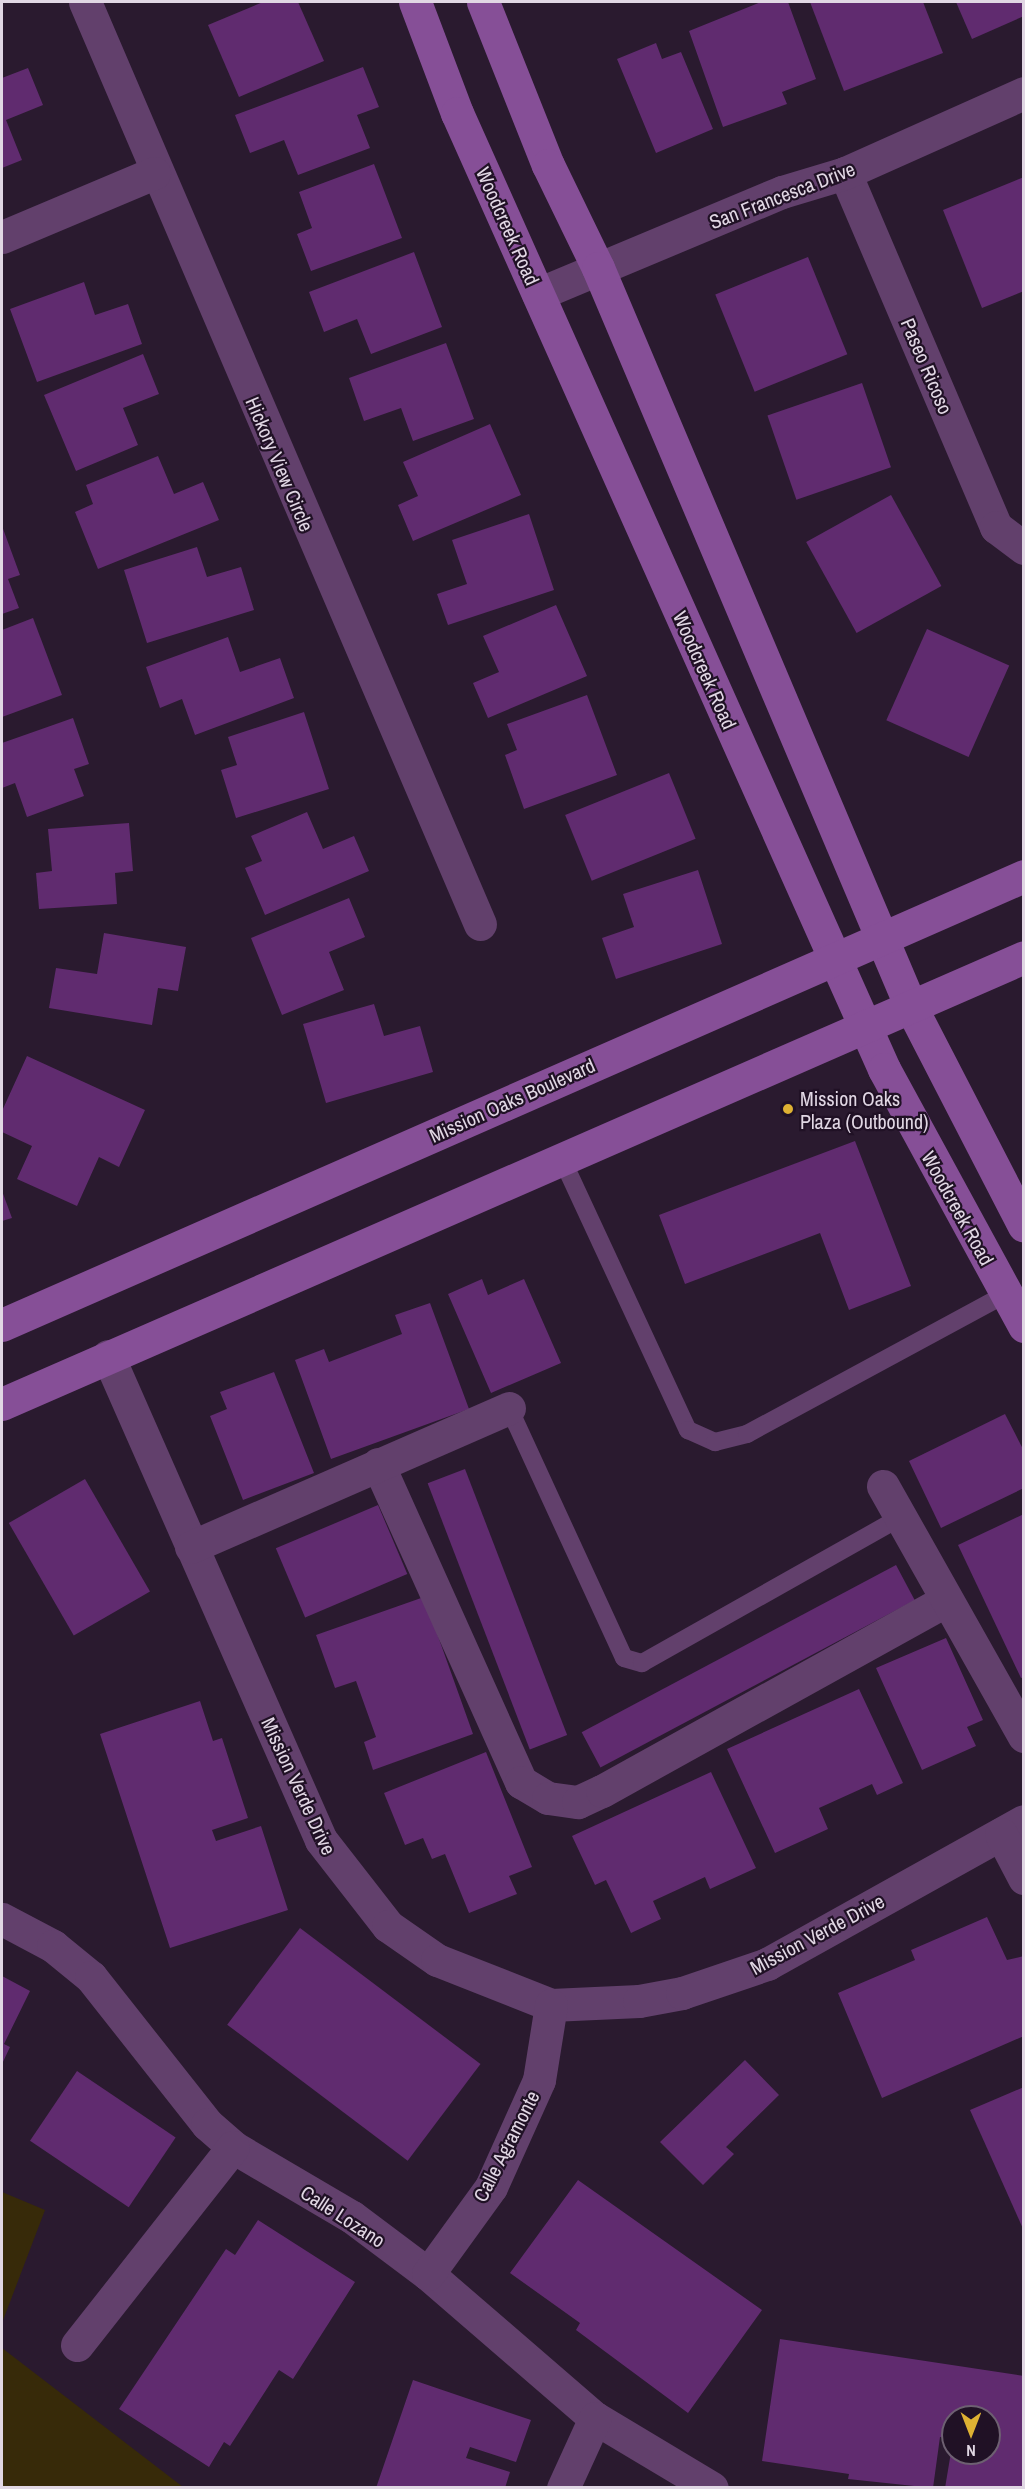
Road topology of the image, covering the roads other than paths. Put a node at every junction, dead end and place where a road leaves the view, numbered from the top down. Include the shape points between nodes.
1 (85, 2) edge
2 (415, 2) edge
3 (483, 2) edge
4 (1023, 93) edge
5 (154, 172) junction
6 (845, 172) junction
7 (2, 237) edge
8 (598, 268) junction
9 (538, 294) junction
10 (1023, 548) edge
11 (1023, 876) edge
12 (480, 924) dead end
13 (881, 938) junction
14 (1023, 957) edge
15 (833, 958) junction
16 (911, 1007) junction
17 (864, 1026) junction
18 (562, 1159) junction
19 (1023, 1226) edge
20 (1006, 1294) junction
21 (2, 1325) edge
22 (1023, 1326) edge
23 (108, 1356) junction
24 (2, 1404) edge
25 (509, 1408) joint
26 (378, 1464) junction
27 (883, 1486) dead end
28 (900, 1517) junction
29 (191, 1547) junction
30 (946, 1600) junction
31 (1023, 1736) edge
32 (1012, 1828) edge
33 (1023, 1878) edge
34 (2, 1919) edge
35 (551, 2005) junction
36 (233, 2147) junction
37 (428, 2274) junction
38 (77, 2345) dead end
39 (595, 2418) junction
40 (563, 2487) edge
41 (712, 2487) edge

1 - 5 street, Hickory View Circle
2 - 9 main road, Woodcreek Road via 457,113
3 - 8 main road via 548,165
4 - 6 street, San Francesca Drive
5 - 7 street
5 - 12 street, Hickory View Circle
6 - 8 street, San Francesca Drive via 782,192
6 - 10 street, Paseo Ricoso via 996,526
8 - 9 street, San Francesca Drive
8 - 13 main road
9 - 15 main road, Woodcreek Road
11 - 13 main road, Mission Oaks Boulevard
13 - 15 main road, Mission Oaks Boulevard
13 - 16 main road
14 - 16 main road
15 - 17 main road, Woodcreek Road
15 - 21 main road, Mission Oaks Boulevard
16 - 17 main road
16 - 19 main road
17 - 18 main road
17 - 20 main road, Woodcreek Road
18 - 20 lane via 688,1430 715,1442 747,1434
18 - 23 main road
20 - 22 main road, Woodcreek Road
23 - 24 main road
23 - 29 street, Mission Verde Drive
25 - 26 street
25 - 28 lane via 624,1658 642,1663
26 - 29 street
26 - 30 street via 521,1782 548,1798 578,1802 602,1791
27 - 28 street
28 - 30 street
29 - 35 street, Mission Verde Drive via 321,1840 339,1869 388,1926 437,1960 494,1987
30 - 31 street
32 - 33 street
32 - 35 street, Mission Verde Drive via 767,1964 639,2001
34 - 36 street, Calle Lozano via 53,1946 91,1977 207,2124
35 - 37 street, Calle Agramonte via 534,2091 491,2187
36 - 37 street, Calle Lozano via 352,2217
36 - 38 street
37 - 39 street, Calle Lozano
39 - 40 street
39 - 41 street, Calle Lozano

